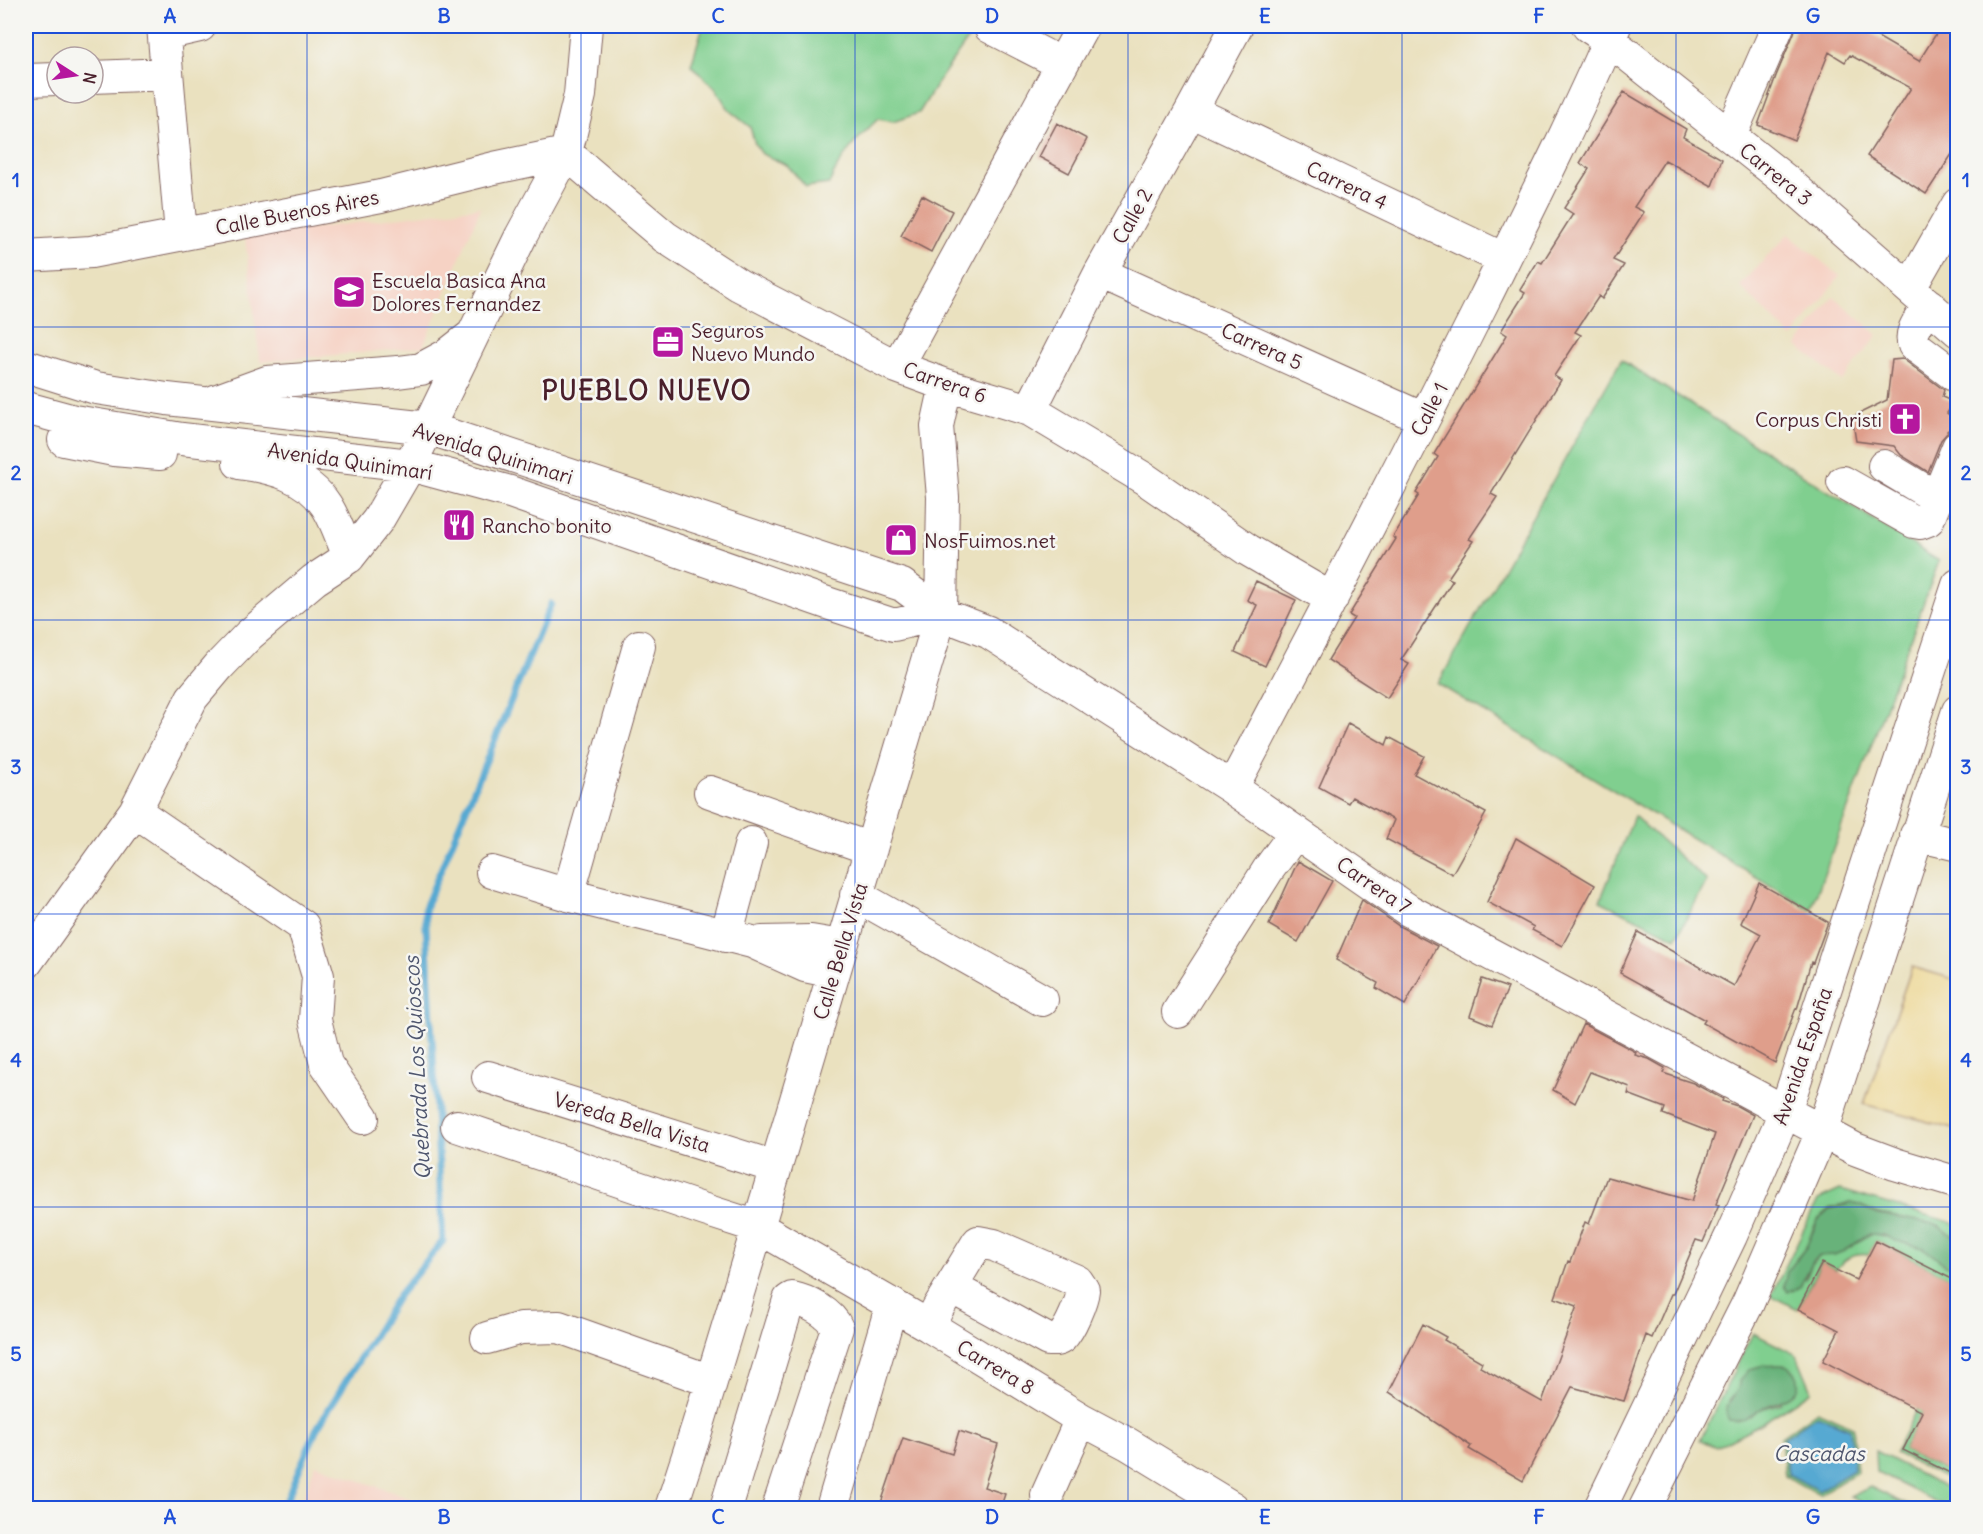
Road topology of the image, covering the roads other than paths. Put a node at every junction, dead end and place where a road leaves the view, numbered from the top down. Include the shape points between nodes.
1 (200, 26) edge
2 (586, 26) edge
3 (1083, 26) edge
4 (1237, 26) edge
5 (1778, 26) edge
6 (990, 27) edge
7 (164, 30) edge
8 (1604, 30) edge
9 (1062, 64) junction
10 (167, 74) junction
11 (105, 77) edge
12 (45, 79) edge
13 (26, 80) edge
14 (1191, 111) junction
15 (1730, 136) junction
16 (566, 153) junction
17 (1958, 204) edge
18 (181, 234) junction
19 (26, 256) edge
20 (1504, 259) junction
21 (1100, 273) junction
22 (1919, 297) junction
23 (1958, 331) edge
24 (473, 334) junction
25 (26, 366) edge
26 (897, 367) junction
27 (1958, 378) edge
28 (946, 385) junction
29 (210, 403) junction
30 (26, 408) edge
31 (1030, 410) junction
32 (1424, 419) junction
33 (428, 428) junction
34 (1958, 447) edge
35 (410, 465) junction
36 (1884, 466) dead end
37 (1843, 482) dead end
38 (1937, 498) junction
39 (349, 557) junction
40 (1958, 585) edge
41 (1332, 599) junction
42 (941, 614) junction
43 (639, 646) dead end
44 (1958, 711) edge
45 (1232, 788) junction
46 (710, 792) dead end
47 (135, 811) junction
48 (1296, 832) junction
49 (1916, 835) junction
50 (752, 843) dead end
51 (1958, 845) edge
52 (871, 849) junction
53 (492, 872) dead end
54 (856, 894) junction
55 (568, 895) junction
56 (739, 939) junction
57 (27, 958) edge
58 (838, 959) junction
59 (1042, 1000) dead end
60 (1178, 1012) dead end
61 (488, 1077) dead end
62 (1785, 1112) junction
63 (363, 1118) dead end
64 (457, 1126) dead end
65 (1822, 1132) junction
66 (775, 1167) junction
67 (1958, 1183) edge
68 (758, 1227) junction
69 (951, 1287) dead end
70 (892, 1304) junction
71 (929, 1326) junction
72 (487, 1338) dead end
73 (711, 1381) junction
74 (1081, 1419) junction
75 (671, 1509) edge
76 (726, 1509) edge
77 (778, 1509) edge
78 (832, 1509) edge
79 (1048, 1509) edge
80 (1233, 1509) edge
81 (1600, 1509) edge
82 (1645, 1509) edge

1 - 7 street
2 - 16 street via 580,95
3 - 9 street
4 - 14 street, Calle 2
5 - 15 street
6 - 9 street
7 - 10 street
8 - 15 street, Carrera 3
8 - 20 street, Calle 1
9 - 26 street
10 - 11 street
10 - 18 street
12 - 13 street
14 - 20 street, Carrera 4
14 - 21 street, Calle 2
15 - 22 street, Carrera 3
16 - 18 street, Calle Buenos Aires via 381,196
16 - 24 street
16 - 26 street, Carrera 6 via 666,237 739,285
17 - 22 street
18 - 19 street, Calle Buenos Aires via 91,252
20 - 32 street, Calle 1
21 - 31 street, Calle 2
21 - 32 street, Carrera 5
22 - 23 street, Carrera 3
22 - 27 street via 1914,345
24 - 29 street via 421,369 267,382
24 - 33 street
25 - 29 street, Avenida Quinimari via 96,388
26 - 28 street, Carrera 6
28 - 31 street, Carrera 6
28 - 42 street, Calle Bella Vista via 937,426 943,497
29 - 33 street, Avenida Quinimari
30 - 35 street, Avenida Quinimarí via 74,421 183,439
30 - 39 street via 51,437 114,450 253,465 292,476 314,489 327,506
31 - 41 street, Carrera 6 via 1145,479 1248,550
32 - 41 street, Calle 1
33 - 35 street
33 - 42 street, Avenida Quinimari via 902,585
34 - 38 street
35 - 39 street via 378,520
35 - 42 street, Avenida Quinimarí via 510,492 894,625
36 - 38 street
37 - 38 street via 1914,522 1928,520
39 - 47 street via 314,580 249,635 192,698
40 - 62 street, Avenida España
41 - 45 street, Calle 1
42 - 45 street, Carrera 7 via 988,632
42 - 52 street, Calle Bella Vista
43 - 55 street
44 - 49 street, Avenida España
45 - 48 street, Carrera 7
46 - 52 street
47 - 57 street
47 - 63 street via 303,926 318,976 315,1020 327,1064
48 - 60 street
48 - 62 street, Carrera 7 via 1408,909
49 - 51 street
49 - 65 street, Avenida España
50 - 56 street
52 - 54 street, Calle Bella Vista
53 - 55 street
54 - 58 street, Calle Bella Vista
54 - 59 street
55 - 56 street
56 - 58 street via 805,966
58 - 66 street, Calle Bella Vista
61 - 66 street, Vereda Bella Vista
62 - 65 street, Carrera 7
62 - 81 street, Avenida España via 1731,1236
64 - 68 street, Carrera 8
65 - 67 street, Carrera 7 via 1895,1164
65 - 82 street, Avenida España via 1748,1303
66 - 68 street, Calle Bella Vista
68 - 70 street, Carrera 8
68 - 73 street, Calle Bella Vista
69 - 71 street
70 - 71 street, Carrera 8
70 - 78 street
71 - 74 street, Carrera 8
72 - 73 street via 521,1328 559,1327
73 - 75 street, Calle Bella Vista
74 - 79 street via 1047,1495
74 - 80 street, Carrera 8 via 1132,1435
76 - 77 street via 792,1298 823,1312 837,1328

